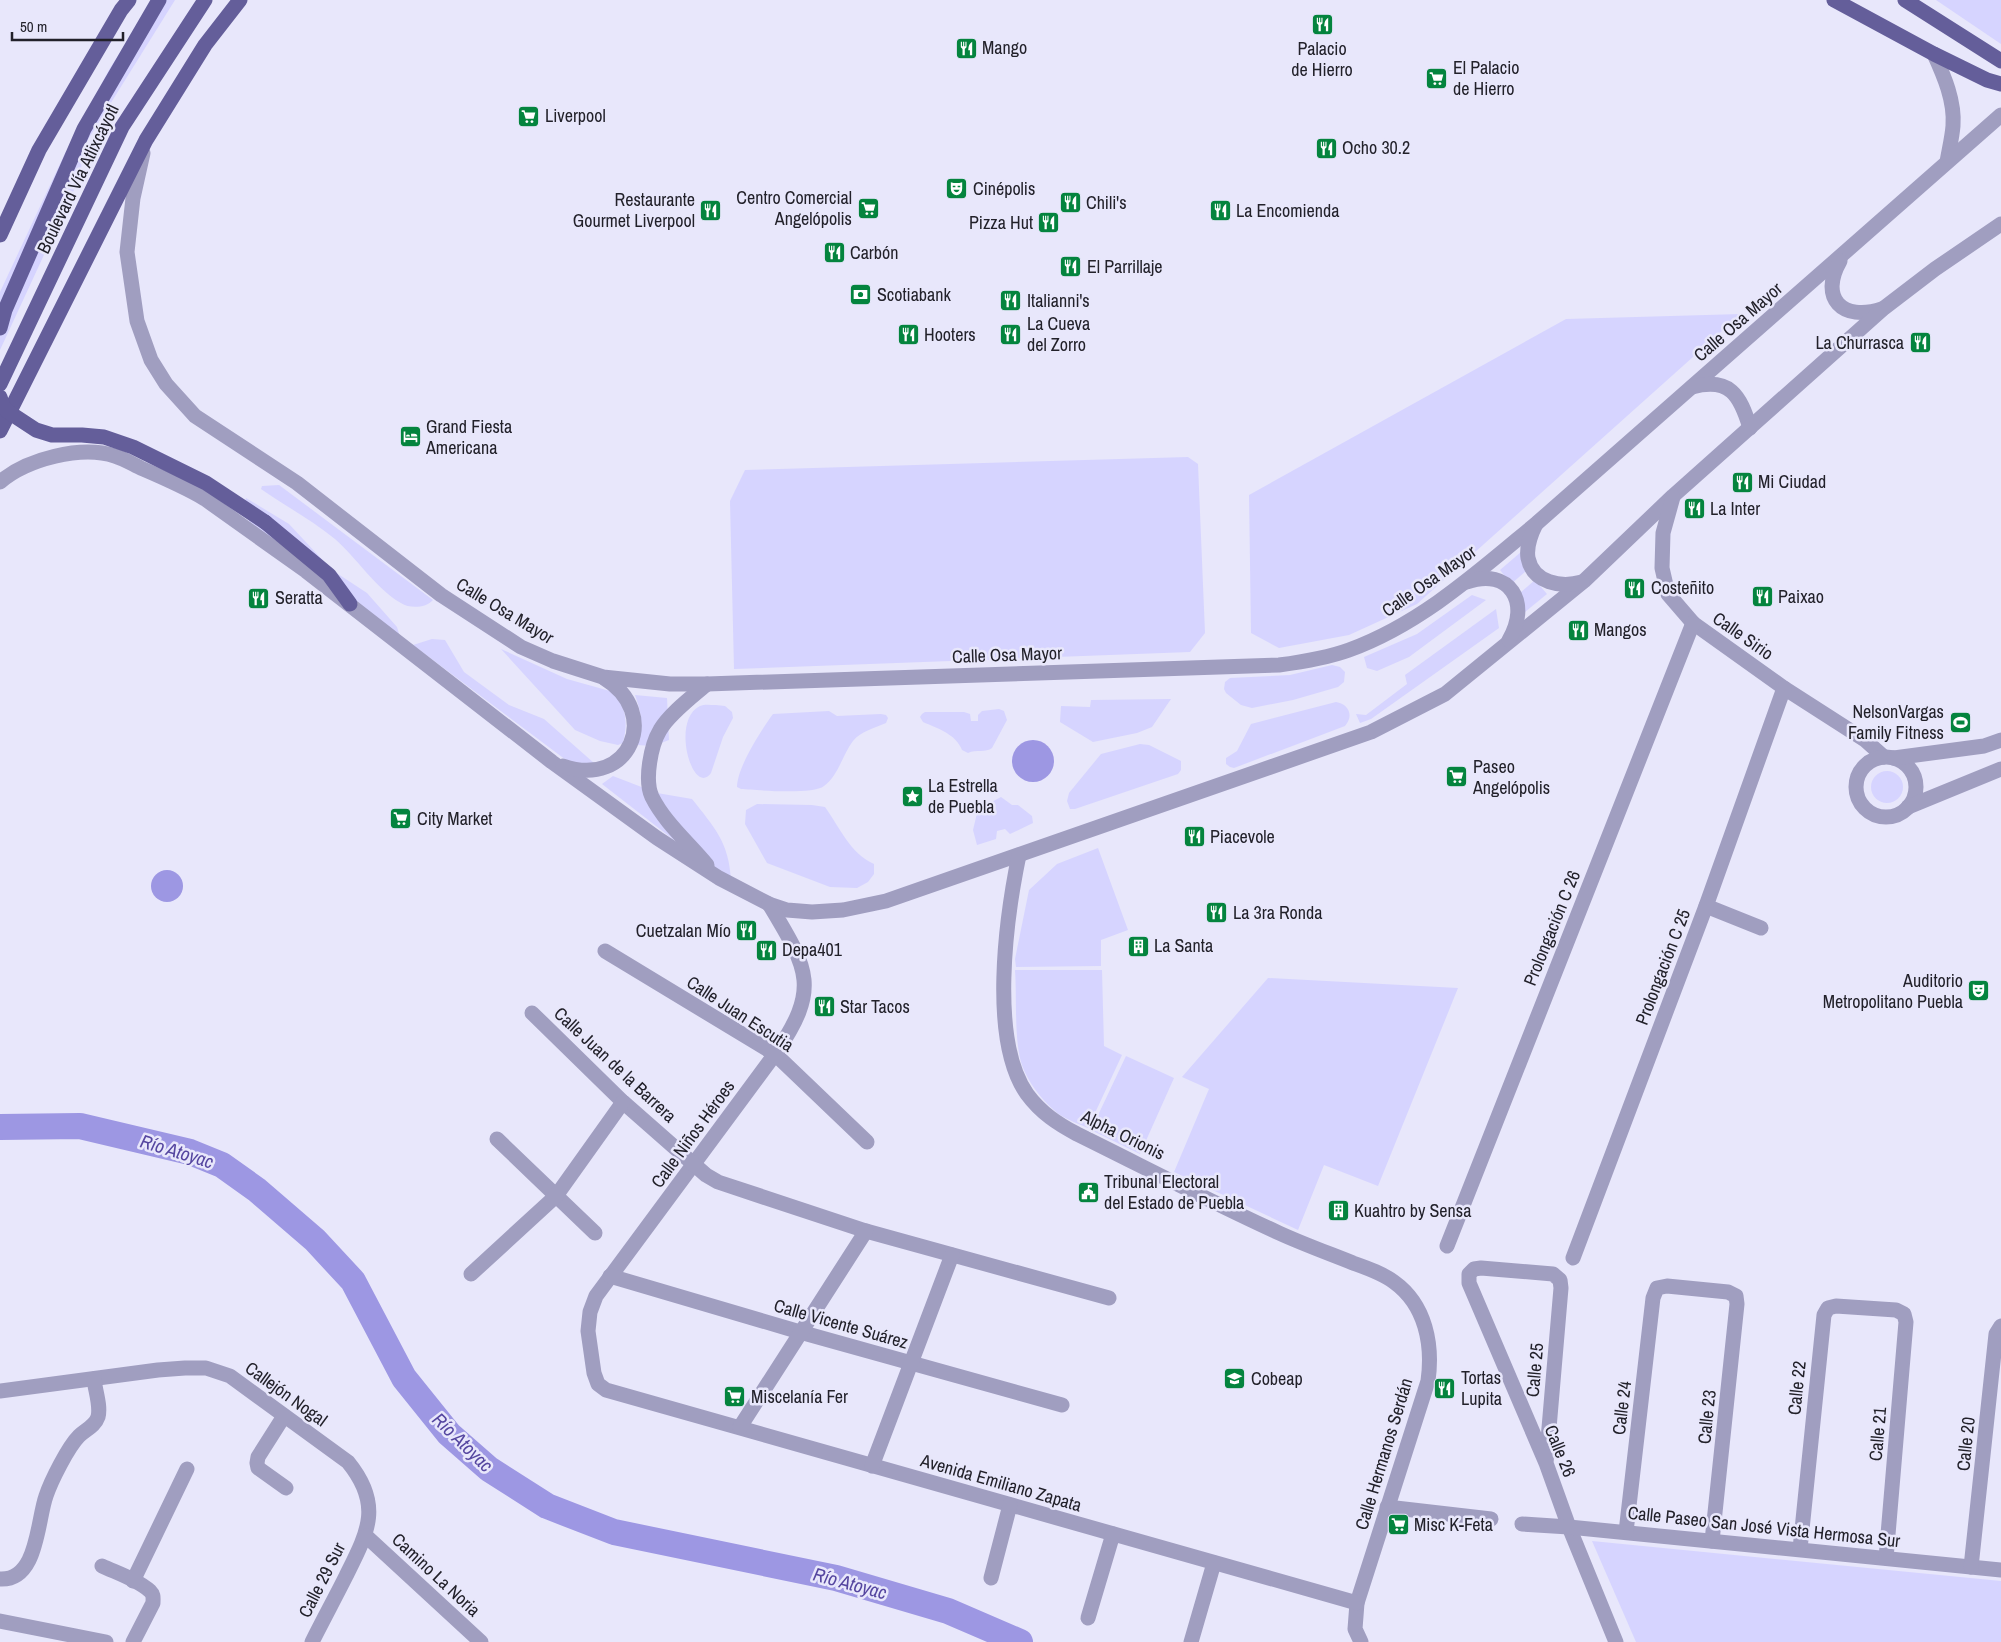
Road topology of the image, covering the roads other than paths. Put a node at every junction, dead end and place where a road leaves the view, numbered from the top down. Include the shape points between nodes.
1 (130, 0) edge
2 (205, 0) edge
3 (240, 0) edge
4 (1834, 0) edge
5 (1905, 0) edge
6 (158, 4) edge
7 (1934, 54) junction
8 (2001, 61) edge
9 (2001, 84) edge
10 (2001, 115) edge
11 (146, 140) junction
12 (1947, 162) junction
13 (2001, 224) edge
14 (0, 235) edge
15 (1844, 255) junction
16 (1884, 308) junction
17 (0, 328) edge
18 (0, 384) edge
19 (1692, 387) junction
20 (0, 397) edge
21 (1750, 428) junction
22 (0, 431) edge
23 (0, 482) edge
24 (1673, 496) junction
25 (1537, 523) junction
26 (1584, 581) junction
27 (1464, 583) junction
28 (350, 604) junction
29 (1693, 623) junction
30 (1505, 645) junction
31 (603, 677) junction
32 (707, 684) junction
33 (1784, 688) junction
34 (2001, 740) edge
35 (1889, 758) junction
36 (552, 762) junction
37 (2001, 769) edge
38 (1908, 807) junction
39 (1019, 855) junction
40 (719, 878) junction
41 (769, 904) junction
42 (1706, 906) junction
43 (1761, 928) dead end
44 (605, 950) dead end
45 (532, 1013) dead end
46 (775, 1054) junction
47 (623, 1102) junction
48 (497, 1139) dead end
49 (867, 1142) dead end
50 (694, 1165) junction
51 (556, 1196) junction
52 (866, 1231) junction
53 (596, 1233) dead end
54 (1447, 1246) dead end
55 (952, 1255) junction
56 (1573, 1258) dead end
57 (471, 1274) dead end
58 (610, 1276) junction
59 (1560, 1280) joint
60 (1657, 1288) joint
61 (1109, 1298) dead end
62 (1420, 1314) joint
63 (1904, 1314) joint
64 (2001, 1326) edge
65 (800, 1332) junction
66 (911, 1363) junction
67 (94, 1379) junction
68 (598, 1384) joint
69 (0, 1391) edge
70 (1062, 1405) dead end
71 (282, 1419) junction
72 (740, 1427) junction
73 (1546, 1464) junction
74 (872, 1466) junction
75 (187, 1469) dead end
76 (286, 1488) dead end
77 (1010, 1505) junction
78 (1387, 1507) junction
79 (1491, 1519) dead end
80 (1522, 1524) dead end
81 (1569, 1526) junction
82 (1626, 1532) junction
83 (1113, 1534) junction
84 (366, 1536) junction
85 (1712, 1541) junction
86 (1800, 1550) junction
87 (1886, 1558) junction
88 (1214, 1563) junction
89 (102, 1566) dead end
90 (1971, 1567) junction
91 (2001, 1570) edge
92 (991, 1578) dead end
93 (0, 1579) edge
94 (133, 1581) junction
95 (1358, 1604) junction
96 (1088, 1618) dead end
97 (0, 1621) edge
98 (464, 1636) edge
99 (106, 1642) edge
100 (133, 1642) edge
101 (312, 1642) edge
102 (481, 1642) edge
103 (1191, 1642) edge
104 (1361, 1642) edge
105 (1616, 1642) edge

1 - 14 main road via 121,10 39,150
2 - 18 main road, Boulevard Vía Atlixcáyotl via 122,127
3 - 11 main road via 205,45
4 - 7 main road
5 - 8 main road
6 - 17 main road via 84,129
7 - 9 main road
7 - 12 street via 1946,83 1953,125
10 - 12 street, Calle Osa Mayor
11 - 22 main road
11 - 31 street, Calle Osa Mayor via 133,198 127,252 137,321 146,350 177,398 195,416 297,483 441,595 521,646 553,661
12 - 15 street, Calle Osa Mayor
13 - 16 street
15 - 16 street via 1831,284 1837,304 1852,313
15 - 19 street, Calle Osa Mayor
16 - 21 street
19 - 21 street via 1712,384 1731,391 1743,406
19 - 25 street, Calle Osa Mayor
20 - 28 main road, bridge via 7,411 36,430 52,435 104,438 133,447 206,483 266,522 330,575
21 - 24 street
23 - 28 street via 49,457 95,452 115,456 205,499
24 - 26 street
24 - 29 street, Calle Sirio via 1663,533 1662,568 1668,594
25 - 26 street via 1528,551 1536,573 1552,584
25 - 27 street, Calle Osa Mayor
26 - 30 street
27 - 30 street via 1492,579 1505,584 1515,595 1519,616
27 - 32 street, Calle Osa Mayor via 1425,612 1387,634 1349,650 1279,665
28 - 36 street
29 - 33 street, Calle Sirio
29 - 54 street, Prolongación C 26
30 - 39 street via 1445,694 1371,732
31 - 32 street, Calle Osa Mayor
31 - 36 street via 620,690 630,707 634,736 629,747 622,757 597,770 581,770
32 - 40 street via 660,729 648,775 650,794 660,810
33 - 35 street, Calle Sirio via 1867,737
33 - 42 street, Prolongación C 25
34 - 35 street via 1984,746
35 - 38 street via 1907,766 1915,779 1916,794
35 - 38 street via 1867,764 1860,772 1857,781 1859,800 1865,808 1882,816 1901,813
36 - 40 street via 657,838
37 - 38 street
39 - 41 street via 858,908 812,912 787,910
39 - 62 street, Alpha Orionis via 1006,943 1006,1032 1012,1059 1026,1093 1038,1108 1078,1134 1278,1233 1395,1282
40 - 41 street
41 - 46 street, Calle Niños Héroes via 798,954 805,983 798,1016
42 - 43 street
42 - 56 street, Prolongación C 25
44 - 46 street, Calle Juan Escutia
45 - 47 street, Calle Juan de la Barrera
46 - 49 street, Calle Juan Escutia
46 - 50 street, Calle Niños Héroes
47 - 50 street, Calle Juan de la Barrera
47 - 51 street
48 - 51 street
50 - 52 street, Calle Juan de la Barrera via 718,1182
50 - 58 street, Calle Niños Héroes
51 - 53 street
51 - 57 street
52 - 55 street, Calle Juan de la Barrera
52 - 65 street
55 - 61 street, Calle Juan de la Barrera
55 - 66 street
58 - 65 street, Calle Vicente Suárez
58 - 68 street, Calle Niños Héroes via 596,1296 590,1312 588,1331
59 - 73 street, Calle 25
59 - 73 street, Calle 26 via 1553,1274 1481,1268 1469,1274 1469,1283
60 - 82 street, Calle 24 via 1653,1298
60 - 85 street, Calle 23 via 1667,1286 1728,1292 1736,1296
62 - 78 street, Calle Hermanos Serdán via 1430,1350 1428,1381
63 - 86 street, Calle 22 via 1896,1310 1836,1306 1828,1308 1824,1315
63 - 87 street, Calle 21 via 1906,1322
64 - 90 street, Calle 20 via 1996,1334
65 - 66 street, Calle Vicente Suárez
65 - 72 street
66 - 70 street, Calle Vicente Suárez
66 - 74 street
67 - 69 street, Callejón Nogal
67 - 71 street, Callejón Nogal via 206,1368 230,1376
67 - 93 street via 98,1417 74,1443 49,1488 28,1563 18,1575
68 - 72 street, Avenida Emiliano Zapata via 606,1390
71 - 76 street via 257,1463 258,1468
71 - 84 street, Callejón Nogal via 348,1462 359,1476 369,1511
72 - 74 street, Avenida Emiliano Zapata
73 - 81 street, Calle 26
74 - 77 street, Avenida Emiliano Zapata
75 - 94 street
77 - 83 street, Avenida Emiliano Zapata
77 - 92 street
78 - 79 street
78 - 95 street, Calle Hermanos Serdán
80 - 81 street, Calle Paseo San José Vista Hermosa Sur
81 - 82 street, Calle Paseo San José Vista Hermosa Sur
81 - 105 street, Calle 26
82 - 85 street, Calle Paseo San José Vista Hermosa Sur
83 - 88 street, Avenida Emiliano Zapata
83 - 96 street
84 - 98 street, Camino La Noria
84 - 101 street, Calle 29 Sur
85 - 86 street, Calle Paseo San José Vista Hermosa Sur
86 - 87 street, Calle Paseo San José Vista Hermosa Sur
87 - 90 street, Calle Paseo San José Vista Hermosa Sur
88 - 95 street, Avenida Emiliano Zapata
88 - 103 street
89 - 94 street
90 - 91 street, Calle Paseo San José Vista Hermosa Sur
94 - 100 street via 154,1596
95 - 104 street via 1355,1629
97 - 99 street
98 - 102 street, Camino La Noria

